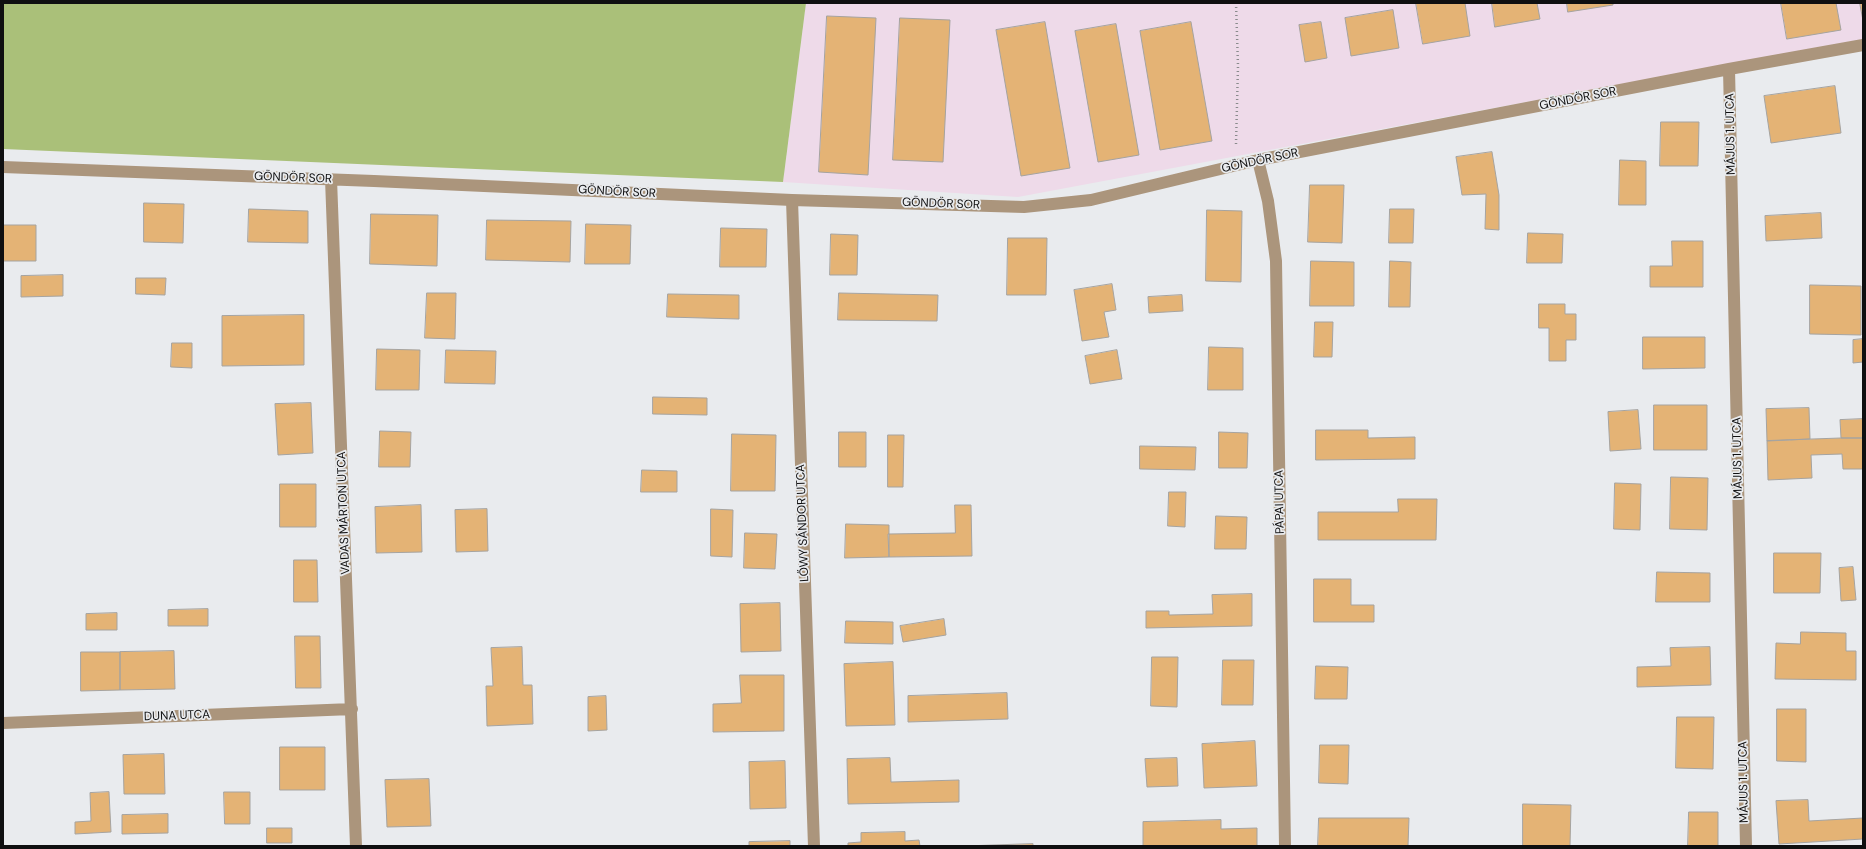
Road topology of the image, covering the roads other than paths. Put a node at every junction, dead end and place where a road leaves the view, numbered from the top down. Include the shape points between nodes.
1 (1863, 45) edge
2 (1729, 69) junction
3 (1258, 160) junction
4 (3, 166) edge
5 (331, 179) junction
6 (792, 200) junction
7 (352, 708) junction
8 (3, 723) edge
9 (356, 846) edge
10 (814, 846) edge
11 (1285, 846) edge
12 (1746, 846) edge

1 - 2 street, GÖNDÖR SOR
2 - 3 street, GÖNDÖR SOR
2 - 12 street, MÁJUS 1. UTCA
3 - 6 street, GÖNDÖR SOR via 1091,200 1024,207
3 - 11 street, PÁPAI UTCA via 1268,201 1276,261
4 - 5 street, GÖNDÖR SOR
5 - 6 street, GÖNDÖR SOR
5 - 7 street, VADAS MÁRTON UTCA
6 - 10 street, LŐWY SÁNDOR UTCA
7 - 8 street, DUNA UTCA
7 - 9 street, VADAS MÁRTON UTCA

